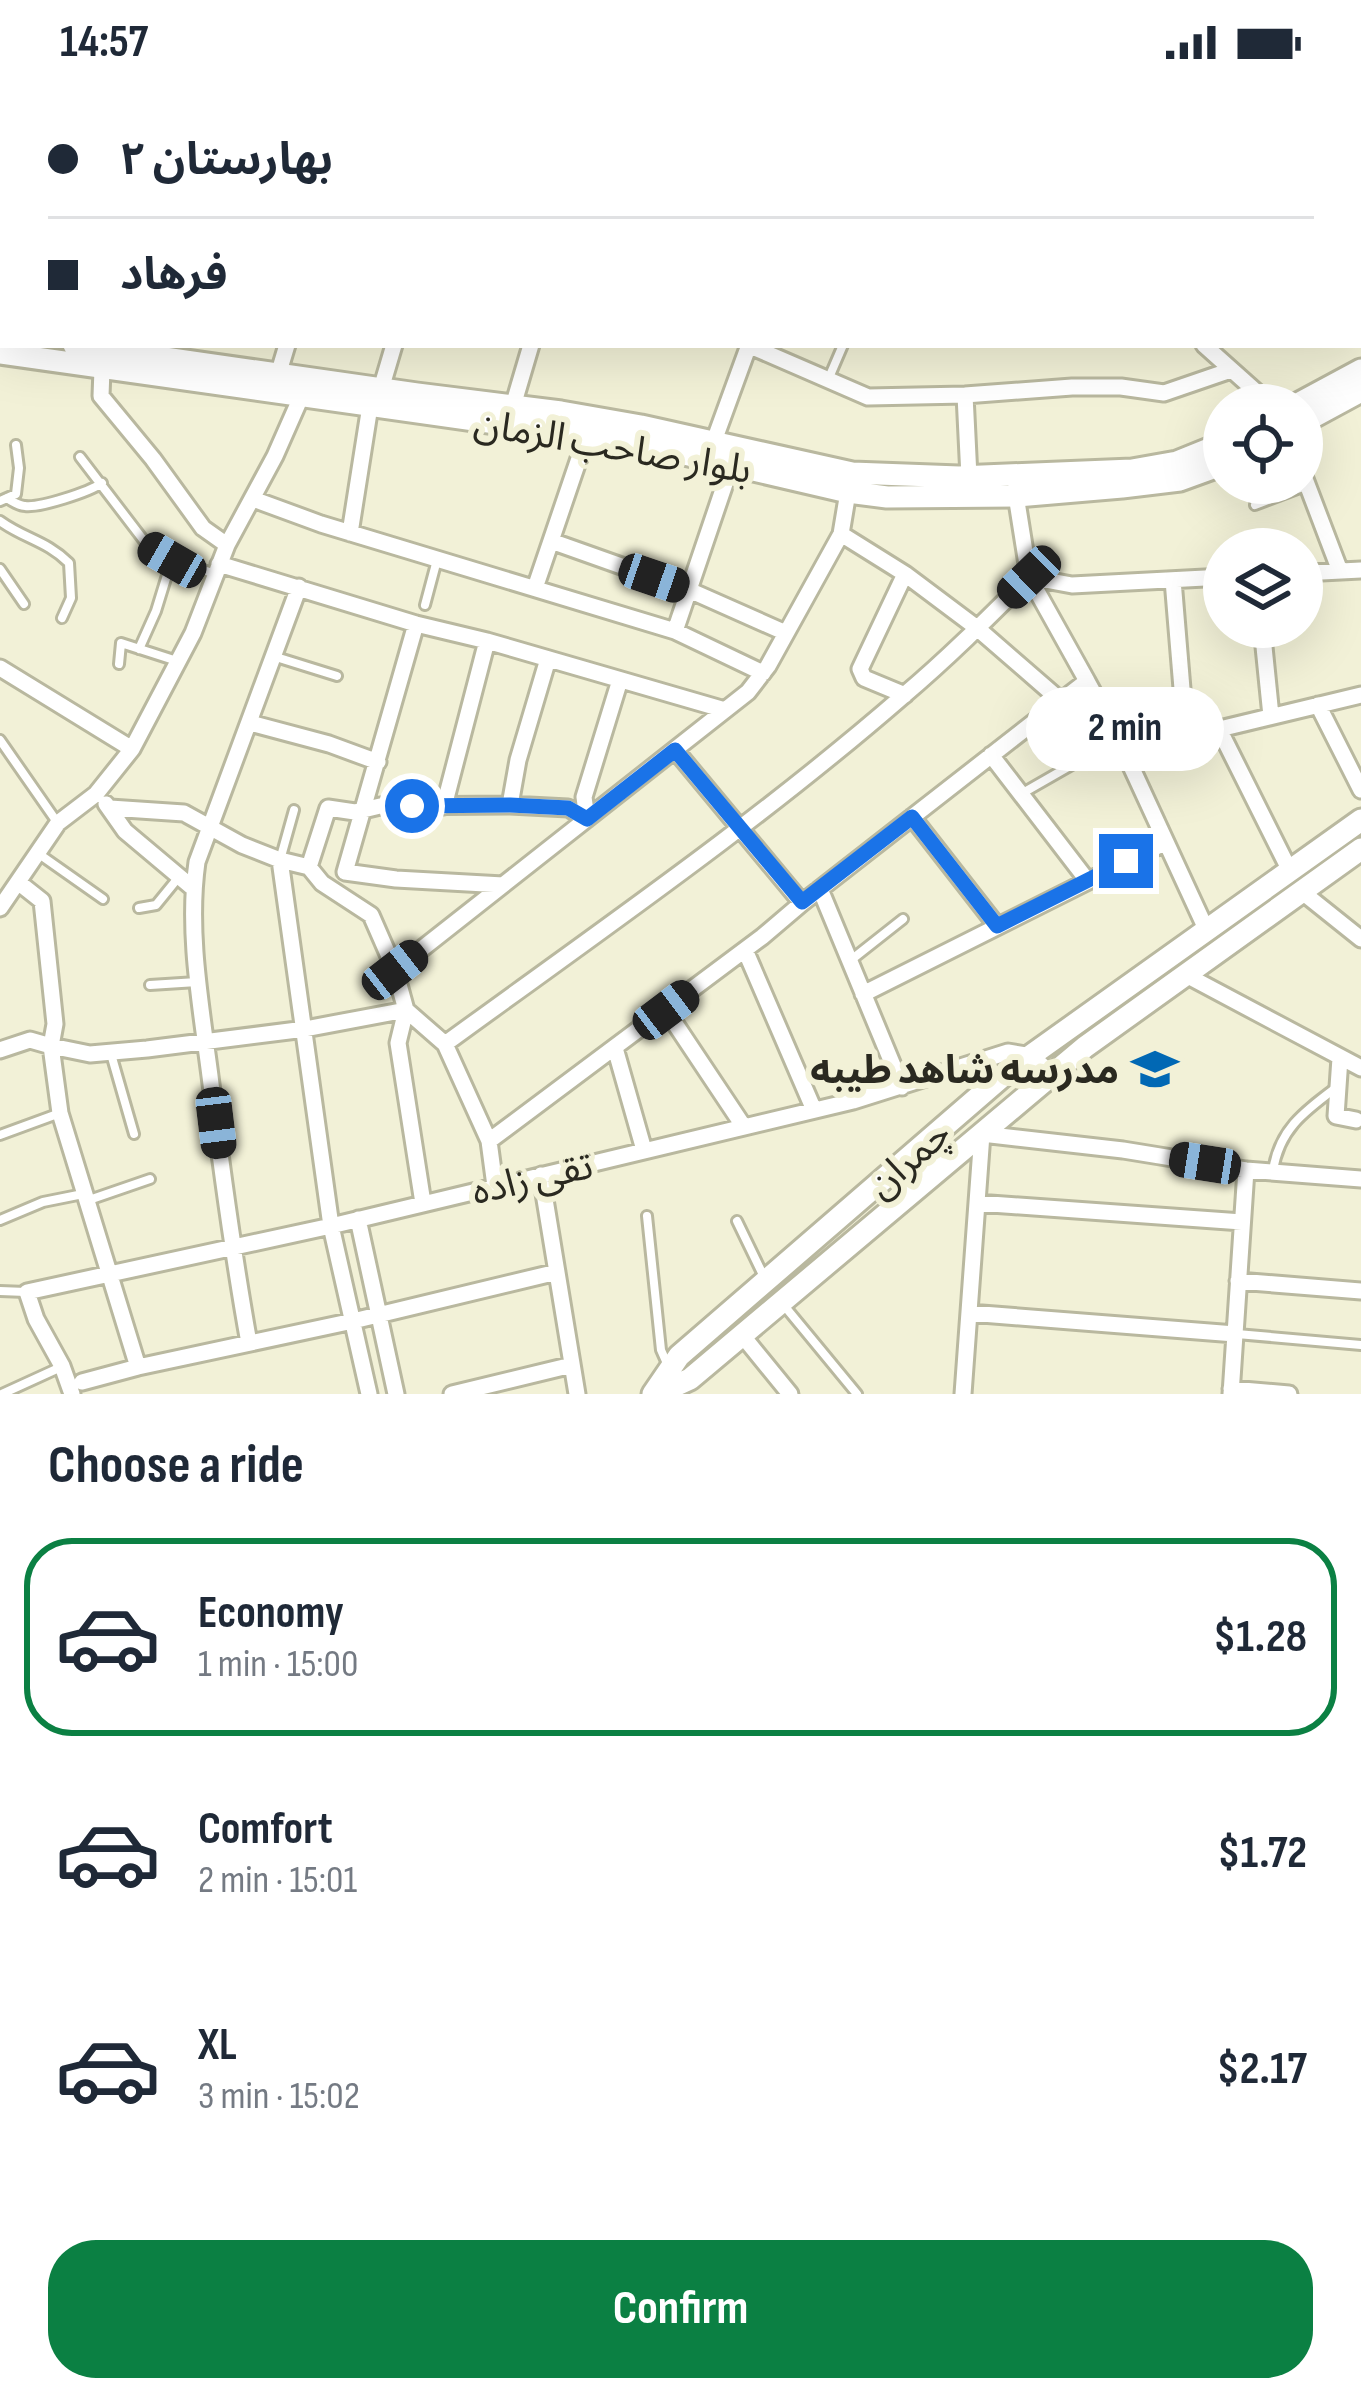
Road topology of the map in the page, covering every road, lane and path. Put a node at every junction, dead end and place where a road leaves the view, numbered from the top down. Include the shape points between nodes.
1 (113, 348) edge
2 (286, 348) edge
3 (393, 348) edge
4 (530, 348) edge
5 (748, 348) edge
6 (756, 348) edge
7 (842, 348) edge
8 (1207, 348) edge
9 (0, 353) edge
10 (185, 353) edge
11 (102, 369) junction
12 (1232, 370) junction
13 (1361, 370) edge
14 (278, 375) junction
15 (828, 380) junction
16 (1247, 384) edge
17 (302, 388) junction
18 (1323, 390) edge
19 (1361, 391) edge
20 (965, 395) junction
21 (376, 398) junction
22 (513, 406) junction
23 (1323, 412) edge
24 (587, 435) junction
25 (714, 441) junction
26 (16, 445) dead end
27 (1203, 453) edge
28 (80, 457) dead end
29 (732, 463) junction
30 (1203, 472) edge
31 (969, 477) junction
32 (102, 484) junction
33 (1014, 486) junction
34 (848, 492) junction
35 (3, 500) edge
36 (253, 500) junction
37 (1315, 504) edge
38 (0, 521) edge
39 (350, 533) junction
40 (841, 535) junction
41 (551, 541) junction
42 (227, 545) junction
43 (437, 559) junction
44 (172, 560) junction
45 (0, 569) edge
46 (217, 569) junction
47 (1361, 570) edge
48 (1340, 571) junction
49 (1323, 572) edge
50 (905, 574) junction
51 (1029, 577) junction
52 (1203, 578) edge
53 (1172, 580) junction
54 (299, 587) junction
55 (535, 588) junction
56 (688, 590) junction
57 (24, 604) dead end
58 (425, 605) dead end
59 (62, 618) dead end
60 (416, 624) junction
61 (977, 628) junction
62 (674, 631) junction
63 (786, 633) junction
64 (487, 641) junction
65 (1264, 648) edge
66 (139, 649) junction
67 (274, 656) junction
68 (548, 659) junction
69 (178, 662) junction
70 (119, 664) dead end
71 (0, 668) edge
72 (763, 673) junction
73 (337, 676) dead end
74 (620, 680) junction
75 (1087, 681) junction
76 (1361, 694) edge
77 (904, 695) junction
78 (1061, 700) junction
79 (1318, 705) junction
80 (725, 710) junction
81 (1271, 716) junction
82 (250, 723) junction
83 (1219, 729) junction
84 (1186, 737) junction
85 (0, 740) edge
86 (1121, 745) junction
87 (132, 749) junction
88 (675, 750) junction
89 (991, 755) junction
90 (378, 762) junction
91 (1361, 790) edge
92 (96, 794) junction
93 (1021, 794) junction
94 (510, 805) junction
95 (444, 806) junction
96 (110, 808) junction
97 (364, 809) junction
98 (294, 810) dead end
99 (912, 817) junction
100 (587, 819) junction
101 (1361, 820) edge
102 (58, 823) junction
103 (212, 827) junction
104 (740, 828) junction
105 (1166, 842) junction
106 (1361, 849) edge
107 (38, 853) junction
108 (280, 860) junction
109 (309, 867) junction
110 (179, 877) junction
111 (1087, 880) junction
112 (1296, 881) junction
113 (19, 882) junction
114 (503, 885) junction
115 (194, 889) junction
116 (820, 889) junction
117 (103, 899) dead end
118 (802, 902) junction
119 (0, 908) edge
120 (139, 908) dead end
121 (903, 920) dead end
122 (997, 926) junction
123 (1207, 931) junction
124 (1361, 939) edge
125 (746, 950) junction
126 (850, 961) junction
127 (395, 970) junction
128 (1186, 974) junction
129 (198, 982) junction
130 (151, 985) dead end
131 (863, 994) junction
132 (406, 1010) junction
133 (666, 1010) junction
134 (305, 1029) junction
135 (205, 1040) junction
136 (445, 1044) junction
137 (51, 1046) junction
138 (614, 1048) junction
139 (0, 1050) edge
140 (111, 1052) junction
141 (1032, 1056) junction
142 (1340, 1058) junction
143 (1361, 1068) edge
144 (1052, 1075) junction
145 (1338, 1086) junction
146 (902, 1087) junction
147 (814, 1110) junction
148 (60, 1113) junction
149 (1358, 1120) edge
150 (744, 1126) junction
151 (134, 1134) dead end
152 (982, 1134) junction
153 (0, 1135) edge
154 (489, 1141) junction
155 (644, 1150) junction
156 (1246, 1170) junction
157 (1273, 1172) junction
158 (541, 1175) junction
159 (1361, 1178) edge
160 (150, 1179) dead end
161 (495, 1186) junction
162 (86, 1197) junction
163 (423, 1203) junction
164 (977, 1203) junction
165 (647, 1216) dead end
166 (358, 1219) junction
167 (0, 1220) edge
168 (737, 1221) dead end
169 (1242, 1222) junction
170 (331, 1226) junction
171 (232, 1247) junction
172 (557, 1272) junction
173 (110, 1274) junction
174 (766, 1281) junction
175 (1238, 1281) junction
176 (0, 1291) edge
177 (1361, 1291) edge
178 (27, 1292) junction
179 (782, 1301) junction
180 (969, 1313) junction
181 (379, 1315) junction
182 (353, 1321) junction
183 (1235, 1334) junction
184 (742, 1335) junction
185 (249, 1343) junction
186 (1361, 1345) edge
187 (572, 1365) junction
188 (62, 1366) junction
189 (138, 1367) junction
190 (670, 1369) junction
191 (77, 1388) edge
192 (1231, 1392) edge
193 (2, 1394) edge
194 (369, 1394) edge
195 (396, 1394) edge
196 (452, 1394) edge
197 (577, 1394) edge
198 (655, 1394) edge
199 (790, 1394) edge
200 (857, 1394) edge
201 (963, 1394) edge
202 (1289, 1394) edge

1 - 10 main road, بلوار صاحب الزمان
2 - 14 street
3 - 21 street
4 - 22 street
5 - 25 street
6 - 15 street
7 - 15 lane
8 - 12 street
9 - 11 main road, بلوار صاحب الزمان
10 - 14 main road, بلوار صاحب الزمان
11 - 17 main road, بلوار صاحب الزمان
11 - 42 street via 101,395 202,528
12 - 16 street
12 - 20 street via 1164,393 1072,387
13 - 18 main road
14 - 17 main road, بلوار صاحب الزمان
15 - 20 street via 868,397
17 - 21 main road, بلوار صاحب الزمان
17 - 36 street
19 - 23 main road
20 - 31 street
21 - 22 main road, بلوار صاحب الزمان
21 - 24 main road, بلوار صاحب الزمان
21 - 39 street
22 - 25 main road, بلوار صاحب الزمان
24 - 29 main road, بلوار صاحب الزمان
24 - 41 street
25 - 31 main road, بلوار صاحب الزمان via 852,473
26 - 35 lane via 16,494
27 - 33 main road, بلوار صاحب الزمان
28 - 32 lane
29 - 34 main road, بلوار صاحب الزمان
29 - 56 street
30 - 33 main road, بلوار صاحب الزمان via 1180,480
31 - 33 main road, بلوار صاحب الزمان
32 - 35 lane via 51,504
32 - 44 lane via 148,546
33 - 34 main road, بلوار صاحب الزمان via 887,497
33 - 51 street
34 - 40 street
36 - 39 street
36 - 42 street
37 - 48 street
38 - 59 lane via 51,545 69,563 71,598
39 - 43 street
40 - 50 street
40 - 63 street
41 - 55 street
41 - 56 street
42 - 46 street
43 - 55 street
43 - 58 lane
44 - 46 lane
44 - 66 lane
45 - 57 lane
46 - 54 street
46 - 69 street
47 - 48 street
48 - 49 street
50 - 61 street
50 - 77 street via 860,669
51 - 53 street via 1072,585
51 - 61 street
51 - 75 street
52 - 53 street
53 - 84 street
54 - 60 street
54 - 67 street
55 - 62 street
56 - 62 street
56 - 63 street
60 - 64 street
60 - 90 street
61 - 77 street
61 - 78 street
62 - 72 street
63 - 72 street
64 - 68 street
64 - 95 street
65 - 81 street
66 - 69 lane
66 - 70 lane via 122,643
67 - 73 lane
67 - 82 street
68 - 74 street
68 - 94 street
69 - 87 street
71 - 87 street
72 - 80 street
74 - 80 street
74 - 100 street via 584,796
75 - 78 street
75 - 86 street
76 - 79 street
77 - 104 street
78 - 89 street
79 - 81 street
79 - 91 street
80 - 88 street
81 - 83 street
82 - 90 street
82 - 103 street
83 - 84 street
83 - 112 street
84 - 86 street
85 - 102 lane
86 - 93 lane
86 - 105 street
87 - 92 street
88 - 100 street
88 - 104 street
89 - 93 street
89 - 99 street
90 - 97 street
92 - 96 street
92 - 102 street
93 - 111 street
94 - 95 street
94 - 100 street via 568,808
95 - 97 street
96 - 103 street via 184,813
96 - 110 street
97 - 109 street via 328,808
97 - 114 street via 345,872
98 - 108 lane
99 - 116 street
99 - 122 street
100 - 114 street
101 - 112 main road, چمران
102 - 107 street
103 - 108 street
103 - 115 street
104 - 118 street
104 - 136 street
105 - 111 street
105 - 123 street
106 - 112 main road, چمران
107 - 113 street
107 - 117 lane
108 - 109 street
108 - 134 street
109 - 127 street via 371,915
110 - 115 street
110 - 120 lane via 156,905
111 - 122 street
112 - 123 main road, چمران
112 - 124 street
112 - 128 main road, چمران
113 - 119 street
113 - 137 street via 42,901
114 - 127 street
115 - 129 street
116 - 118 street
116 - 126 street
118 - 125 street
121 - 126 lane
122 - 131 street
123 - 141 main road, چمران
125 - 133 street
125 - 147 street
126 - 131 street
127 - 132 street
128 - 142 street
128 - 144 main road, چمران
129 - 130 lane
129 - 135 street
131 - 146 street
132 - 134 street
132 - 136 street
132 - 163 street via 398,1042
133 - 138 street
133 - 150 street
134 - 135 street
134 - 170 street
135 - 140 street
135 - 171 street
136 - 154 street
137 - 139 street via 30,1040
137 - 140 street
137 - 148 street
138 - 154 street
138 - 155 street
140 - 151 lane
141 - 144 street
141 - 146 street, تقی زاده via 1008,1052
141 - 174 main road, چمران
142 - 143 street
142 - 145 street
144 - 152 main road, چمران
145 - 149 street via 1336,1116
145 - 157 lane via 1301,1114 1276,1148
146 - 147 street, تقی زاده
147 - 150 street, تقی زاده
148 - 153 lane
148 - 162 street
150 - 155 street, تقی زاده
152 - 156 street
152 - 164 street
152 - 179 main road, چمران
154 - 161 street
155 - 158 street, تقی زاده
156 - 157 street
156 - 169 street
157 - 159 street
158 - 161 street, تقی زاده
158 - 172 street
160 - 162 lane
161 - 163 street, تقی زاده
162 - 167 lane via 43,1202
162 - 173 street
163 - 166 street, تقی زاده
164 - 169 street
164 - 180 street
165 - 190 lane via 661,1351
166 - 170 street, تقی زاده
166 - 181 street
168 - 174 lane
169 - 175 street
170 - 171 street, تقی زاده
170 - 182 street
171 - 173 street, تقی زاده
171 - 185 street
172 - 181 street
172 - 187 street
173 - 178 street, تقی زاده
173 - 189 street
174 - 190 main road, چمران
175 - 177 street
175 - 183 street
176 - 178 lane
178 - 188 street
179 - 184 main road, چمران
179 - 200 lane
180 - 183 street
180 - 201 street
181 - 182 street
181 - 195 street
182 - 185 street
182 - 194 street
183 - 186 lane
183 - 192 street
184 - 198 main road, چمران via 690,1379
184 - 199 street
185 - 189 street
187 - 196 street
187 - 197 street
188 - 191 street
188 - 193 lane
189 - 191 street
190 - 198 main road, چمران
192 - 202 street

